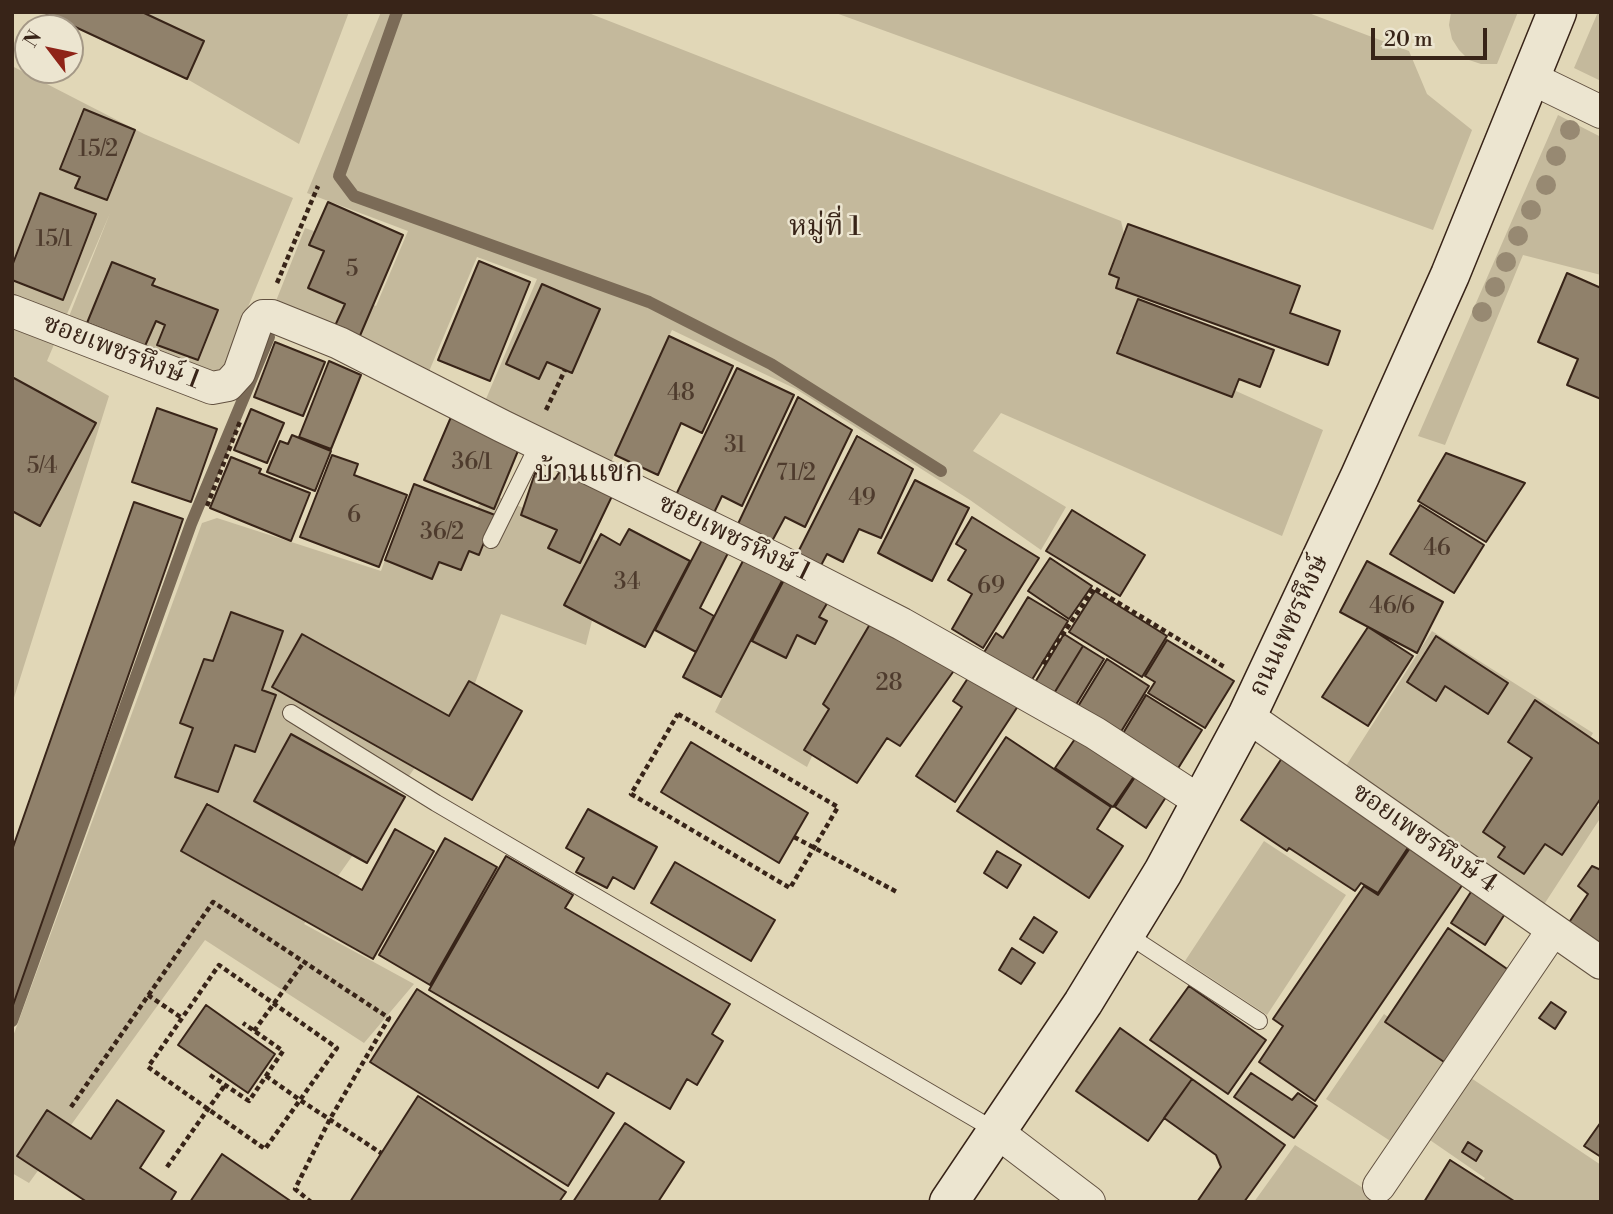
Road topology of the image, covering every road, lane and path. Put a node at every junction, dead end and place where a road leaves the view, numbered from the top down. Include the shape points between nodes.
1 (1557, 12) edge
2 (1531, 78) junction
3 (1601, 112) edge
4 (317, 186) dead end
5 (12, 311) edge
6 (263, 316) junction
7 (565, 370) dead end
8 (245, 408) dead end
9 (542, 428) junction
10 (207, 506) dead end
11 (491, 540) dead end
12 (1231, 671) dead end
13 (1025, 693) junction
14 (291, 713) dead end
15 (1247, 716) junction
16 (1201, 802) junction
17 (794, 837) dead end
18 (813, 849) junction
19 (897, 892) dead end
20 (1553, 930) junction
21 (1125, 933) junction
22 (304, 962) junction
23 (1601, 963) edge
24 (148, 995) junction
25 (275, 1005) junction
26 (182, 1018) junction
27 (1259, 1021) dead end
28 (243, 1023) dead end
29 (254, 1031) junction
30 (210, 1075) dead end
31 (266, 1076) junction
32 (225, 1085) junction
33 (300, 1100) junction
34 (71, 1107) dead end
35 (208, 1109) junction
36 (330, 1119) junction
37 (997, 1132) junction
38 (381, 1153) dead end
39 (167, 1167) dead end
40 (1379, 1186) dead end
41 (311, 1202) edge
42 (948, 1202) edge
43 (1089, 1202) edge

1 - 2 main road, ถนนเพชรหึงษ์
2 - 3 street
2 - 15 main road, ถนนเพชรหึงษ์ via 1399,392
4 - 6 path
5 - 6 street, ซอยเพชรหึงษ์ 1 via 212,388 228,384 239,373
6 - 9 street, ซอยเพชรหึงษ์ 1 via 340,343
7 - 9 path
8 - 10 path
9 - 11 lane
9 - 13 street, ซอยเพชรหึงษ์ 1
12 - 13 path via 1094,588
13 - 16 street, ซอยเพชรหึงษ์ 1
14 - 37 lane
15 - 16 main road, ถนนเพชรหึงษ์
15 - 20 street, ซอยเพชรหึงษ์ 4
16 - 21 main road, ถนนเพชรหึงษ์
17 - 18 path
18 - 18 path via 838,807 678,714 631,794 790,888
18 - 19 path
20 - 23 street, ซอยเพชรหึงษ์ 4
20 - 40 street
21 - 27 lane
21 - 37 main road, ถนนเพชรหึงษ์
22 - 24 path via 213,902
22 - 25 path
22 - 36 path via 389,1018
24 - 26 path
24 - 34 path
25 - 26 path via 219,965
25 - 29 path
25 - 33 path via 337,1048
26 - 35 path via 148,1068
28 - 29 path
29 - 31 path via 284,1051
30 - 32 path
31 - 32 path via 249,1101
31 - 33 path
32 - 35 path
33 - 35 path via 265,1149
33 - 36 path
35 - 39 path
36 - 38 path
36 - 41 path via 295,1189
37 - 42 main road, ถนนเพชรหึงษ์
37 - 43 street

